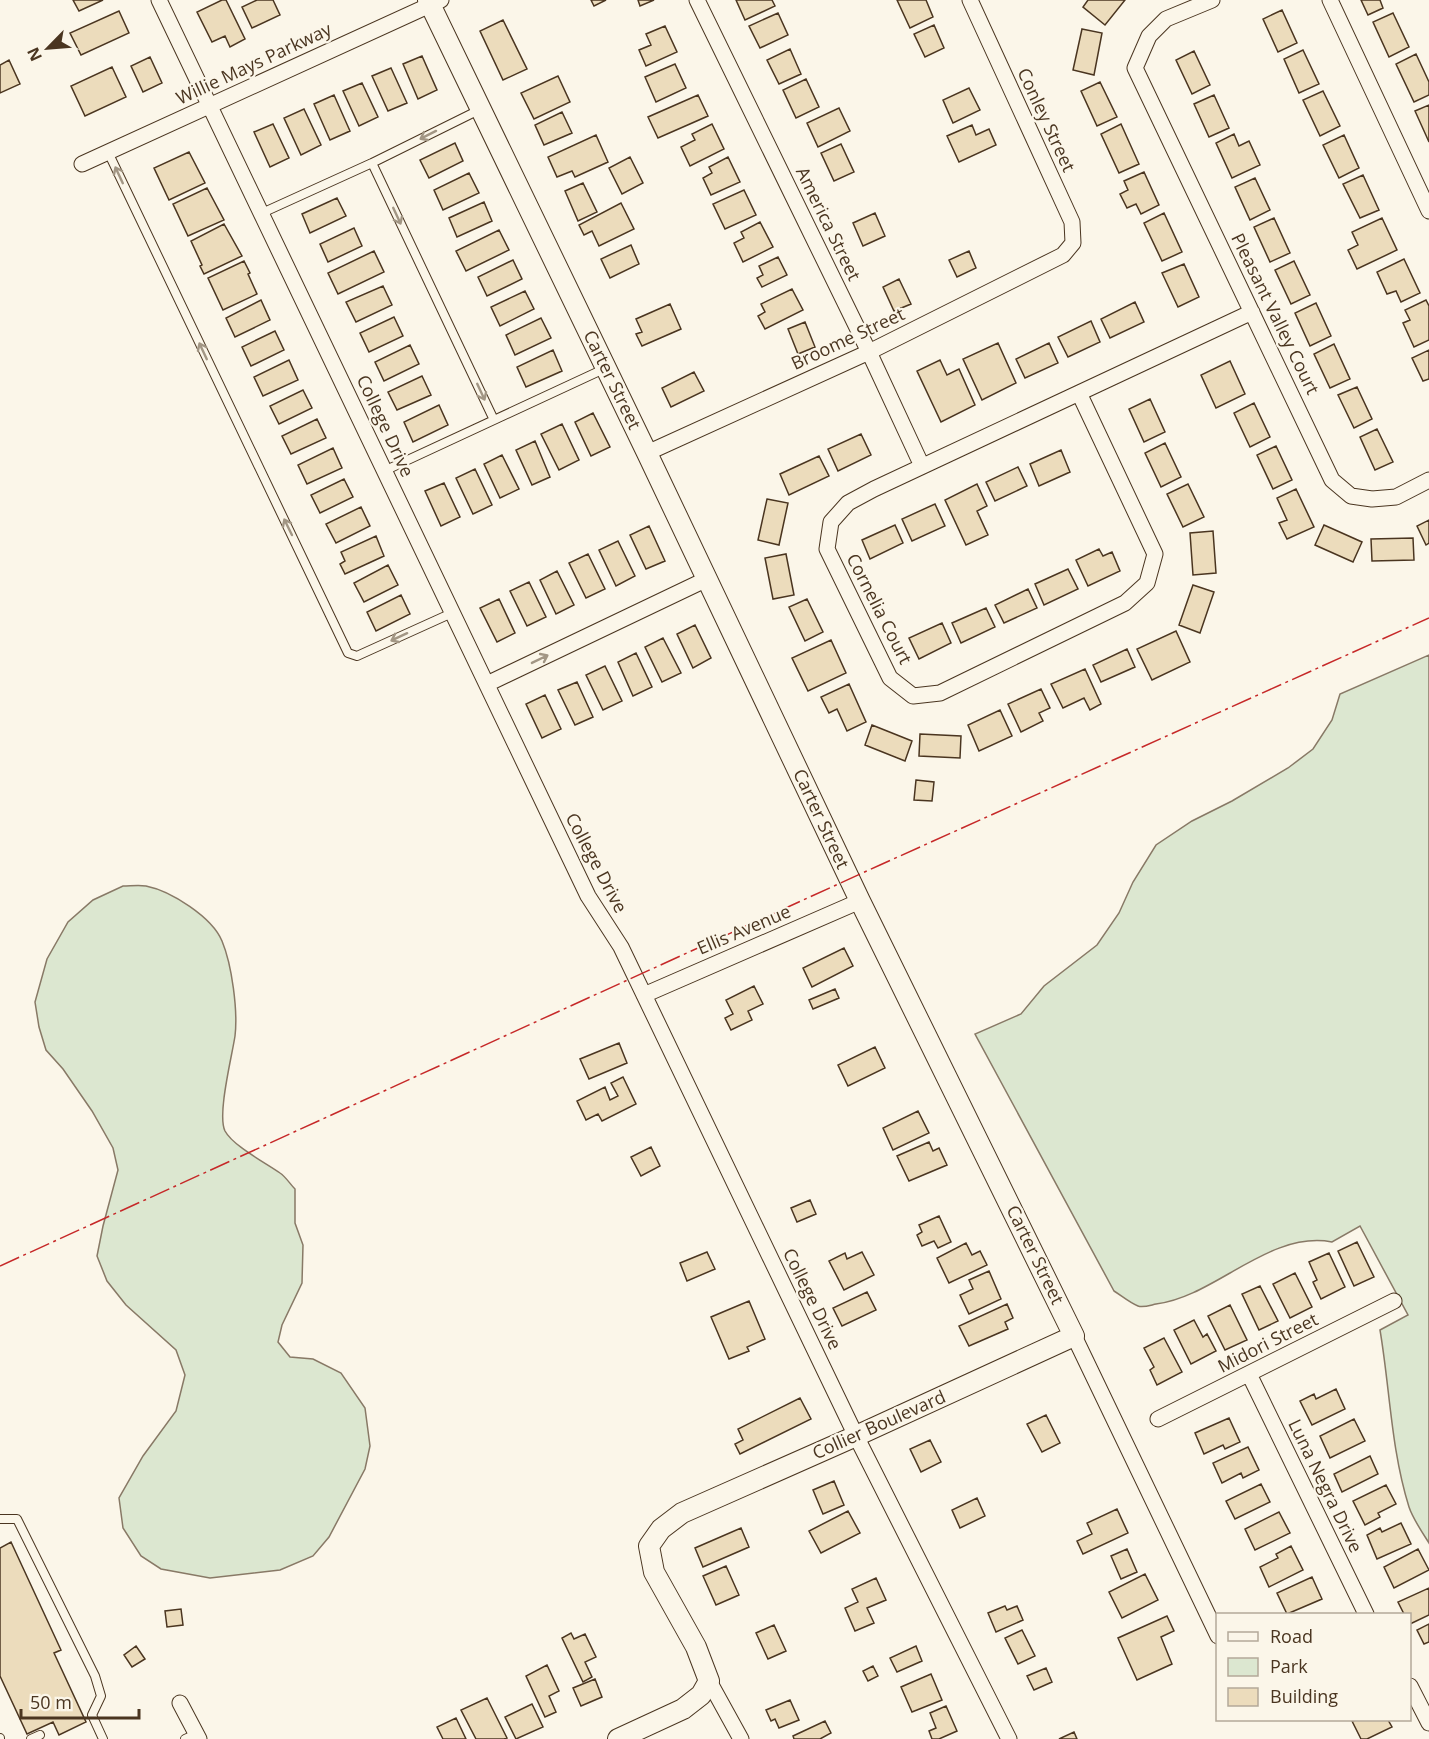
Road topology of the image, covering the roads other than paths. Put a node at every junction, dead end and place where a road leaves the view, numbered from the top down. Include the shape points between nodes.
1 (159, 0) edge
2 (697, 0) edge
3 (970, 0) edge
4 (1212, 0) edge
5 (1330, 0) edge
6 (433, 2) edge
7 (210, 106) junction
8 (480, 109) junction
9 (108, 152) junction
10 (372, 163) junction
11 (82, 164) dead end
12 (1429, 212) edge
13 (262, 213) junction
14 (1063, 255) joint
15 (1252, 312) junction
16 (869, 352) junction
17 (606, 368) junction
18 (1079, 393) junction
19 (494, 420) junction
20 (647, 453) junction
21 (922, 466) junction
22 (384, 471) junction
23 (1429, 480) edge
24 (707, 579) junction
25 (452, 612) junction
26 (487, 684) junction
27 (860, 901) junction
28 (644, 995) junction
29 (1394, 1301) dead end
30 (1074, 1336) junction
31 (1250, 1374) junction
32 (1158, 1419) dead end
33 (856, 1436) junction
34 (0, 1519) edge
35 (1366, 1613) edge
36 (1216, 1632) edge
37 (709, 1681) junction
38 (1411, 1688) edge
39 (180, 1703) dead end
40 (1429, 1723) edge
41 (40, 1735) dead end
42 (193, 1737) edge
43 (32, 1739) edge
44 (103, 1739) edge
45 (618, 1739) edge
46 (741, 1739) edge
47 (1009, 1739) edge

1 - 7 street, College Drive
2 - 16 street, America Street
3 - 14 street, Conley Street via 1072,222 1073,243
4 - 15 street, Pleasant Valley Court via 1166,19 1149,36 1136,68
5 - 12 street
6 - 7 street, Willie Mays Parkway
6 - 8 street, Carter Street
7 - 9 street, Willie Mays Parkway
7 - 13 street, College Drive
8 -> 10 lane
8 - 17 street, Carter Street
9 - 11 street, Willie Mays Parkway
25 -> 9 lane via 357,656 348,653
10 - 13 lane
10 -> 19 lane
13 - 22 street, College Drive
14 - 16 street, Broome Street
15 - 18 street, Cornelia Court
15 - 23 street, Pleasant Valley Court via 1332,480 1351,496 1372,499 1396,497
16 - 20 street, Broome Street
16 - 21 street, America Street
17 - 19 lane
17 - 20 street, Carter Street
18 - 21 street, Cornelia Court
18 - 21 street, Cornelia Court via 1155,555 1148,583 1125,603 940,693 913,696 890,678 827,549 831,522 848,503
19 - 22 lane
20 - 24 street, Carter Street
22 - 25 street, College Drive
26 -> 24 street
24 - 27 street, Carter Street
25 - 26 street, College Drive
26 - 28 street, College Drive via 588,896 621,947
27 - 28 street, Ellis Avenue
27 - 30 street, Carter Street
28 - 33 street, College Drive
29 - 31 street, Midori Street
30 - 33 street, Collier Boulevard
30 - 36 street, Carter Street
31 - 32 street, Midori Street
31 - 35 street, Luna Negra Drive
33 - 37 street, Collier Boulevard via 682,1513 661,1529 649,1546 654,1572 696,1647
33 - 47 street, College Drive
34 - 44 lane via 17,1520 95,1676 101,1696 92,1714
37 - 45 street via 701,1695 683,1709
37 - 46 street
38 - 40 street
39 - 42 street
41 - 43 lane

